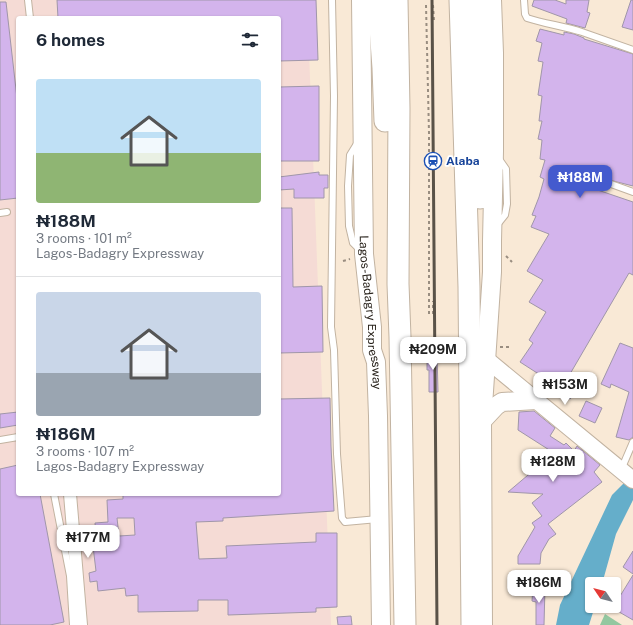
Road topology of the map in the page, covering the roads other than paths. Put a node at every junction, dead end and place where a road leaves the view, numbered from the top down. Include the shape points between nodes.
1 (28, 0) edge
2 (332, 0) edge
3 (362, 0) edge
4 (378, 0) edge
5 (397, 0) edge
6 (460, 0) edge
7 (479, 0) edge
8 (492, 0) edge
9 (524, 0) edge
10 (30, 16) edge
11 (633, 50) edge
12 (611, 184) dead end
13 (633, 192) edge
14 (7, 212) dead end
15 (0, 213) edge
16 (398, 284) junction
17 (469, 287) junction
18 (486, 359) junction
19 (536, 400) junction
20 (482, 421) junction
21 (16, 437) edge
22 (0, 440) edge
23 (633, 442) edge
24 (627, 475) edge
25 (54, 496) edge
26 (70, 496) edge
27 (380, 519) junction
28 (73, 625) edge
29 (81, 625) edge
30 (381, 625) edge
31 (404, 625) edge
32 (472, 625) edge
33 (484, 625) edge

1 - 10 lane
2 - 27 lane via 332,327 342,518 345,522
3 - 27 main road, Lagos-Badagry Expressway via 364,254 372,350 376,362
4 - 16 highway via 383,68 388,235
5 - 16 highway, Lagos-Badagry Expressway
6 - 17 highway
7 - 17 highway via 480,235
8 - 18 main road via 492,272
9 - 11 lane via 527,18
12 - 13 lane
14 - 15 lane
16 - 31 highway, Lagos-Badagry Expressway
17 - 32 highway
18 - 19 street
18 - 20 main road
19 - 20 main road via 502,402
19 - 24 street
20 - 33 main road
21 - 22 lane
23 - 24 lane
25 - 28 lane via 70,576
26 - 29 street
27 - 30 main road, Lagos-Badagry Expressway

